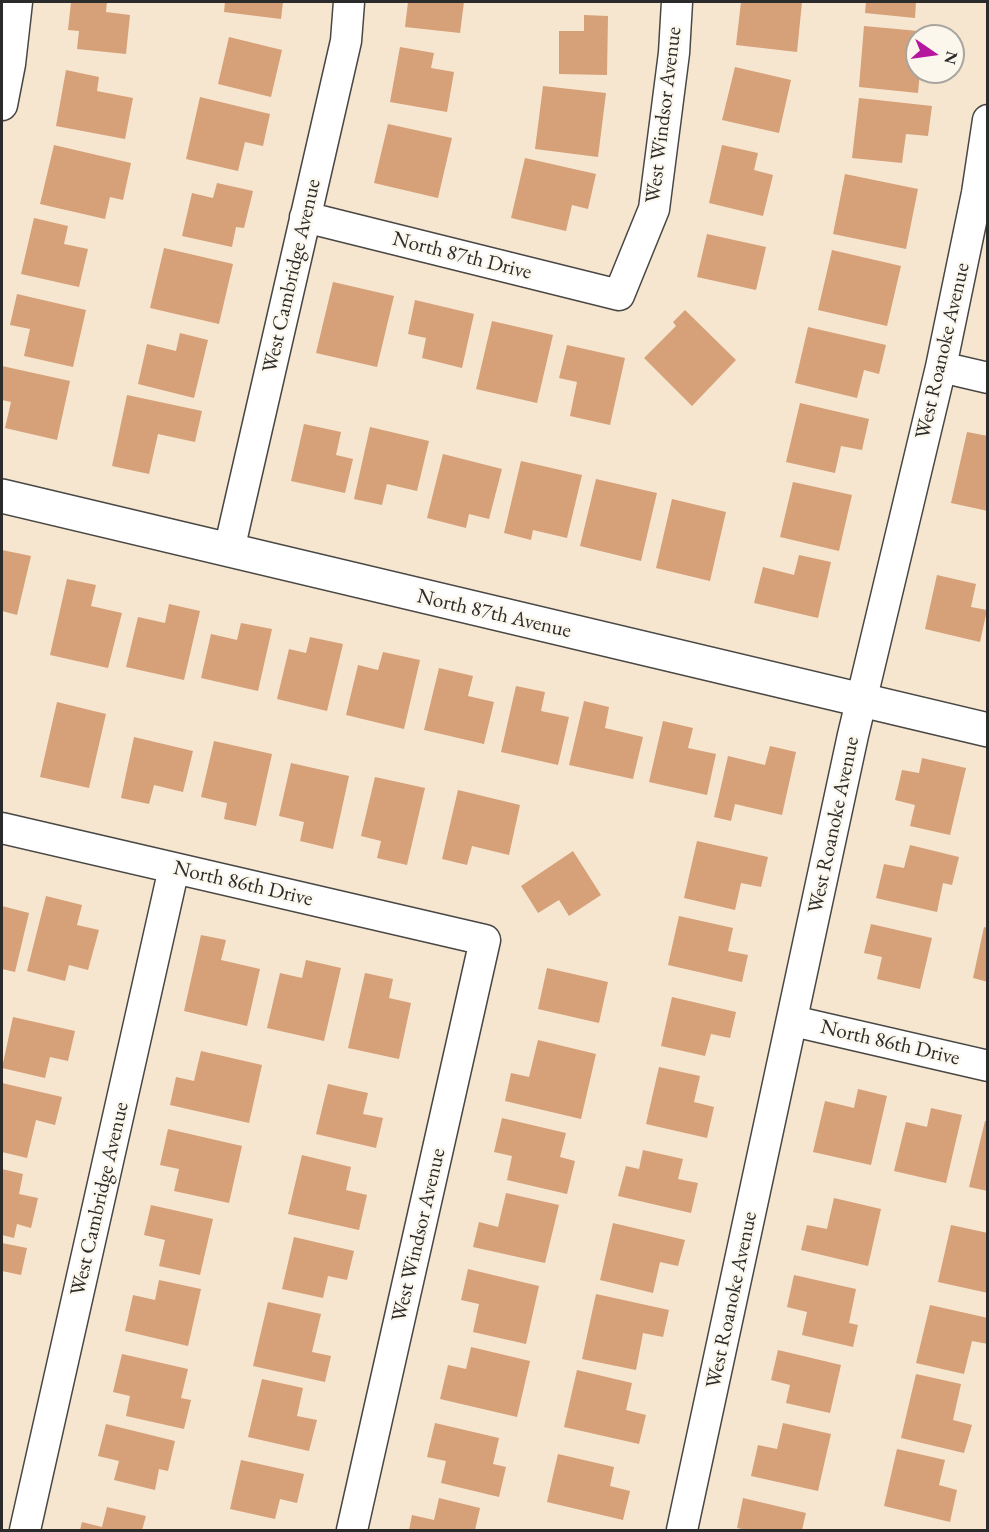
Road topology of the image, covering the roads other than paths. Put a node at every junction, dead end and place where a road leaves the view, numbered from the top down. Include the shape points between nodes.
1 (17, 2) edge
2 (349, 2) edge
3 (677, 2) edge
4 (2, 105) edge
5 (987, 120) edge
6 (305, 217) junction
7 (619, 295) joint
8 (941, 367) junction
9 (987, 378) edge
10 (2, 496) edge
11 (229, 550) junction
12 (861, 701) junction
13 (987, 730) edge
14 (2, 828) edge
15 (174, 868) junction
16 (485, 940) joint
17 (793, 1021) junction
18 (987, 1066) edge
19 (26, 1530) edge
20 (352, 1530) edge
21 (682, 1530) edge

1 - 4 street
2 - 6 street, West Cambridge Avenue via 346,41
3 - 7 street, West Windsor Avenue via 654,209
5 - 8 street, West Roanoke Avenue via 977,193
6 - 7 street, North 87th Drive
6 - 11 street, West Cambridge Avenue
8 - 9 street
8 - 12 street, West Roanoke Avenue
10 - 11 street, North 87th Avenue
11 - 12 street, North 87th Avenue
12 - 13 street, North 87th Avenue
12 - 17 street, West Roanoke Avenue
14 - 15 street, North 86th Drive
15 - 16 street, North 86th Drive
15 - 19 street, West Cambridge Avenue
16 - 20 street, West Windsor Avenue
17 - 18 street, North 86th Drive
17 - 21 street, West Roanoke Avenue

